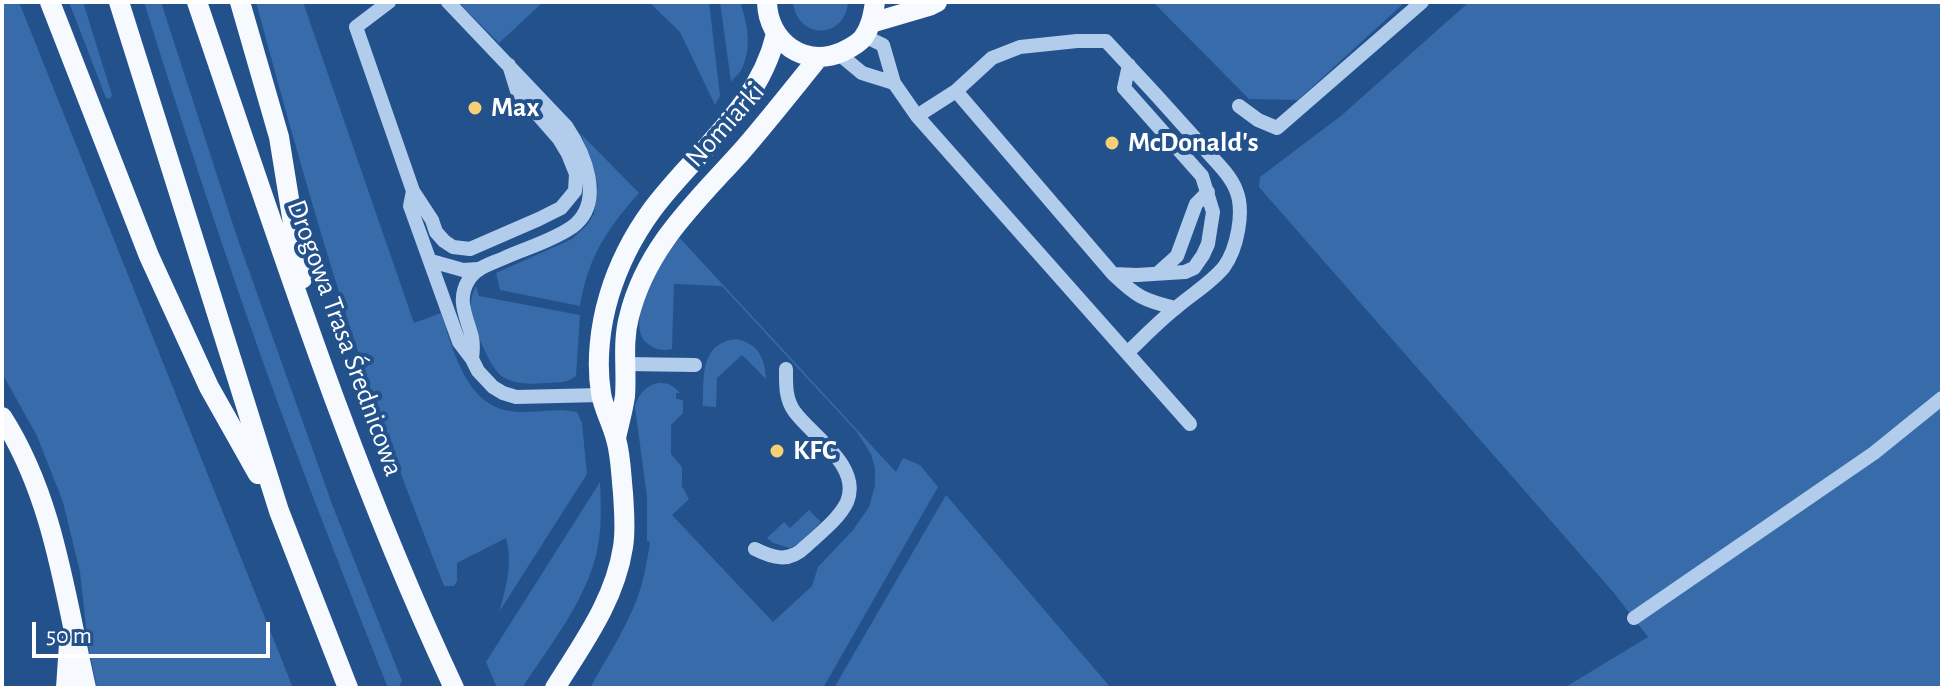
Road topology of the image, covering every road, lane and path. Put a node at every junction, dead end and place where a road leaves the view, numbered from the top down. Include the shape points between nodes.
1 (50, 2) edge
2 (119, 2) edge
3 (197, 2) edge
4 (240, 2) edge
5 (389, 2) edge
6 (448, 2) edge
7 (767, 2) edge
8 (875, 2) edge
9 (937, 2) edge
10 (1422, 2) edge
11 (868, 30) junction
12 (776, 34) junction
13 (828, 55) junction
14 (509, 65) junction
15 (1129, 65) junction
16 (894, 83) junction
17 (956, 91) junction
18 (1239, 106) dead end
19 (917, 116) junction
20 (413, 191) junction
21 (1208, 192) junction
22 (431, 261) junction
23 (478, 269) junction
24 (1158, 273) junction
25 (1113, 274) junction
26 (1175, 308) junction
27 (312, 338) junction
28 (1127, 353) junction
29 (472, 359) junction
30 (624, 364) junction
31 (695, 365) dead end
32 (786, 369) dead end
33 (601, 395) junction
34 (1942, 398) edge
35 (2, 417) edge
36 (1190, 424) dead end
37 (616, 438) junction
38 (279, 511) junction
39 (755, 549) dead end
40 (1634, 618) dead end
41 (70, 620) junction
42 (66, 688) edge
43 (86, 688) edge
44 (348, 688) edge
45 (454, 688) edge
46 (555, 688) edge

1 - 38 main road via 149,256 209,387
2 - 38 main road
3 - 27 main road, Drogowa Trasa Średnicowa
4 - 27 main road via 279,137
5 - 20 lane via 356,27
6 - 14 lane
7 - 12 main road
8 - 11 main road
9 - 11 main road
10 - 18 lane via 1277,128
11 - 13 main road, Nomiarki via 854,46
11 - 16 lane via 883,45
12 - 13 main road via 796,51
12 - 33 main road, Nomiarki via 758,82 739,110 653,209 619,265 602,332
13 - 16 lane
13 - 30 main road, Nomiarki via 672,228 641,281 629,316
14 - 20 lane via 517,91 568,154 576,174 570,199 561,208 470,249 444,241
14 - 23 lane via 575,140 590,193 575,225
15 - 17 lane via 1106,41 1020,47 992,58
15 - 21 lane via 1124,88 1202,176
15 - 26 lane via 1237,190 1240,210 1233,252 1223,268
16 - 19 lane
17 - 19 lane
17 - 25 lane
19 - 28 lane
20 - 22 lane via 410,206
21 - 24 lane via 1196,204 1177,256
21 - 24 lane via 1213,212 1203,255 1185,272
22 - 23 lane
22 - 29 lane via 459,342
23 - 29 lane via 462,295 473,337
24 - 25 lane
25 - 26 lane via 1132,292
26 - 28 lane
27 - 45 main road, Drogowa Trasa Średnicowa via 426,630
28 - 36 lane
29 - 33 lane via 493,387 516,397
30 - 31 lane
30 - 37 main road, Nomiarki via 625,395
32 - 39 lane via 792,409 840,461 847,472 849,496 840,513 799,553 781,559
33 - 37 main road, Nomiarki
34 - 40 lane via 1874,453
35 - 41 main road via 36,482
37 - 46 main road via 625,523 620,564 603,611
38 - 44 main road
41 - 42 main road
41 - 43 main road

